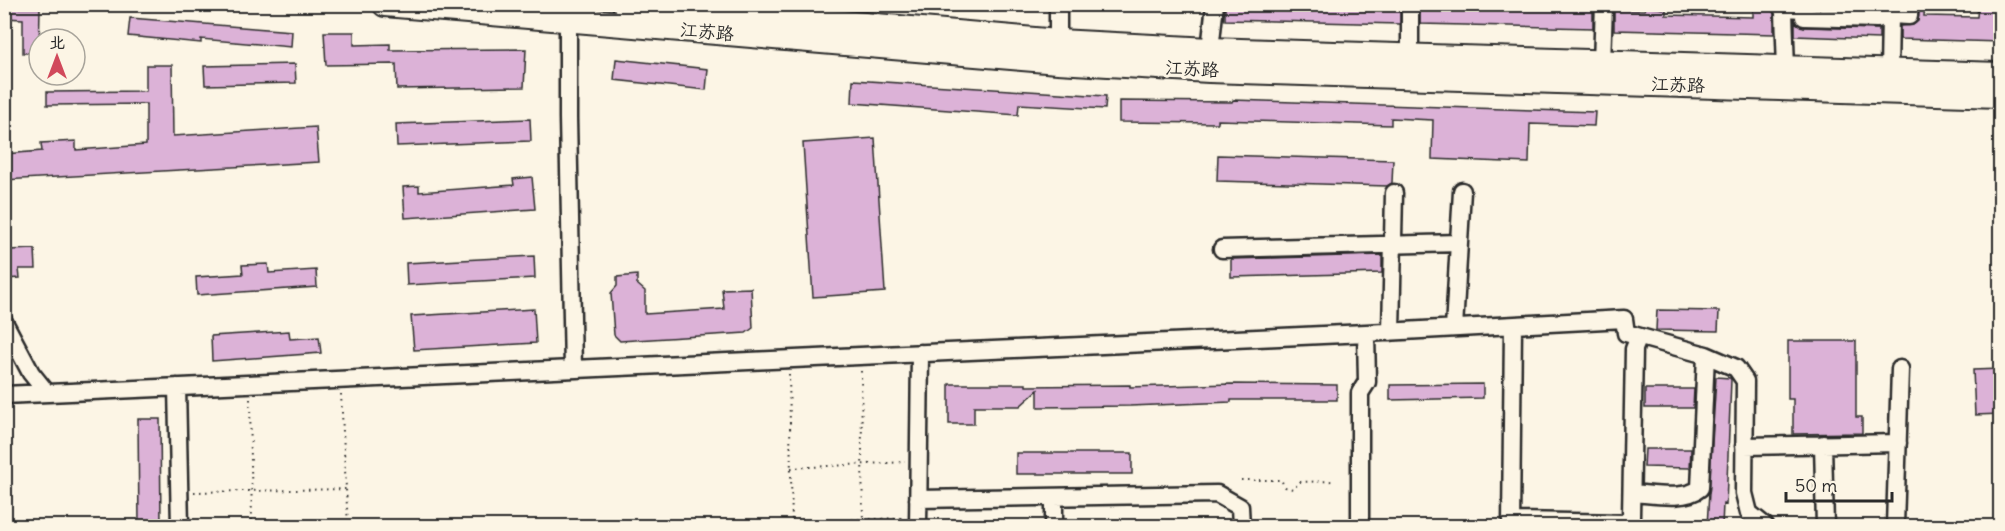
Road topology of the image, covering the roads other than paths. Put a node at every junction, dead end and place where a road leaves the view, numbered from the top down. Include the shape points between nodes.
1 (385, 4) edge
2 (625, 4) edge
3 (1058, 4) edge
4 (1215, 4) edge
5 (1410, 4) edge
6 (1604, 4) edge
7 (1909, 4) edge
8 (1781, 6) edge
9 (568, 12) edge
10 (1890, 15) junction
11 (1210, 50) junction
12 (1058, 52) junction
13 (1410, 56) junction
14 (1602, 63) junction
15 (1786, 69) junction
16 (1889, 72) junction
17 (2001, 75) edge
18 (2001, 95) edge
19 (1462, 191) dead end
20 (1394, 193) dead end
21 (1459, 243) junction
22 (1392, 244) junction
23 (1222, 249) dead end
24 (4, 322) edge
25 (1513, 326) junction
26 (1454, 328) junction
27 (1390, 332) junction
28 (1366, 333) junction
29 (1639, 337) junction
30 (920, 353) junction
31 (1706, 355) junction
32 (573, 369) junction
33 (1900, 369) dead end
34 (177, 387) junction
35 (47, 393) junction
36 (4, 395) edge
37 (1898, 443) junction
38 (1823, 444) junction
39 (1744, 446) junction
40 (1632, 493) junction
41 (1054, 497) junction
42 (918, 500) junction
43 (918, 522) edge
44 (180, 526) edge
45 (1054, 526) edge
46 (1241, 526) edge
47 (1360, 526) edge
48 (1511, 526) edge
49 (1765, 526) edge
50 (1825, 526) edge
51 (1895, 526) edge

1 - 9 highway, 江苏路
2 - 12 highway, 江苏路
3 - 12 street
4 - 11 street
5 - 13 street
6 - 14 street
7 - 10 street via 1909,16
8 - 10 street via 1804,9 1804,17 1877,20 1878,15
8 - 15 street
9 - 12 highway, 江苏路
9 - 32 street
10 - 16 street
11 - 12 highway, 江苏路
11 - 13 highway, 江苏路
12 - 18 highway, 江苏路 via 1209,70
13 - 14 highway, 江苏路
14 - 15 highway, 江苏路
15 - 16 highway, 江苏路
16 - 17 highway, 江苏路
19 - 21 street
20 - 22 street
21 - 22 street
21 - 26 street
22 - 23 street
22 - 27 street
24 - 35 street via 31,373
25 - 26 street
25 - 29 street via 1624,319 1626,333
25 - 48 street
26 - 27 street
27 - 28 street
28 - 30 street
28 - 47 street via 1367,382 1360,393
29 - 31 street
29 - 40 street via 1634,349
30 - 32 street
30 - 42 street
31 - 39 street via 1736,368 1745,381
31 - 40 street via 1700,488 1694,494 1684,495
32 - 34 street
33 - 37 street
34 - 35 street
34 - 44 street
35 - 36 street
37 - 38 street
37 - 51 street
38 - 39 street
38 - 50 street
39 - 49 street via 1744,493 1749,513
40 - 48 street via 1632,517 1625,523 1515,521
41 - 42 street
41 - 45 street
41 - 46 street via 1217,494 1240,507
42 - 43 street

